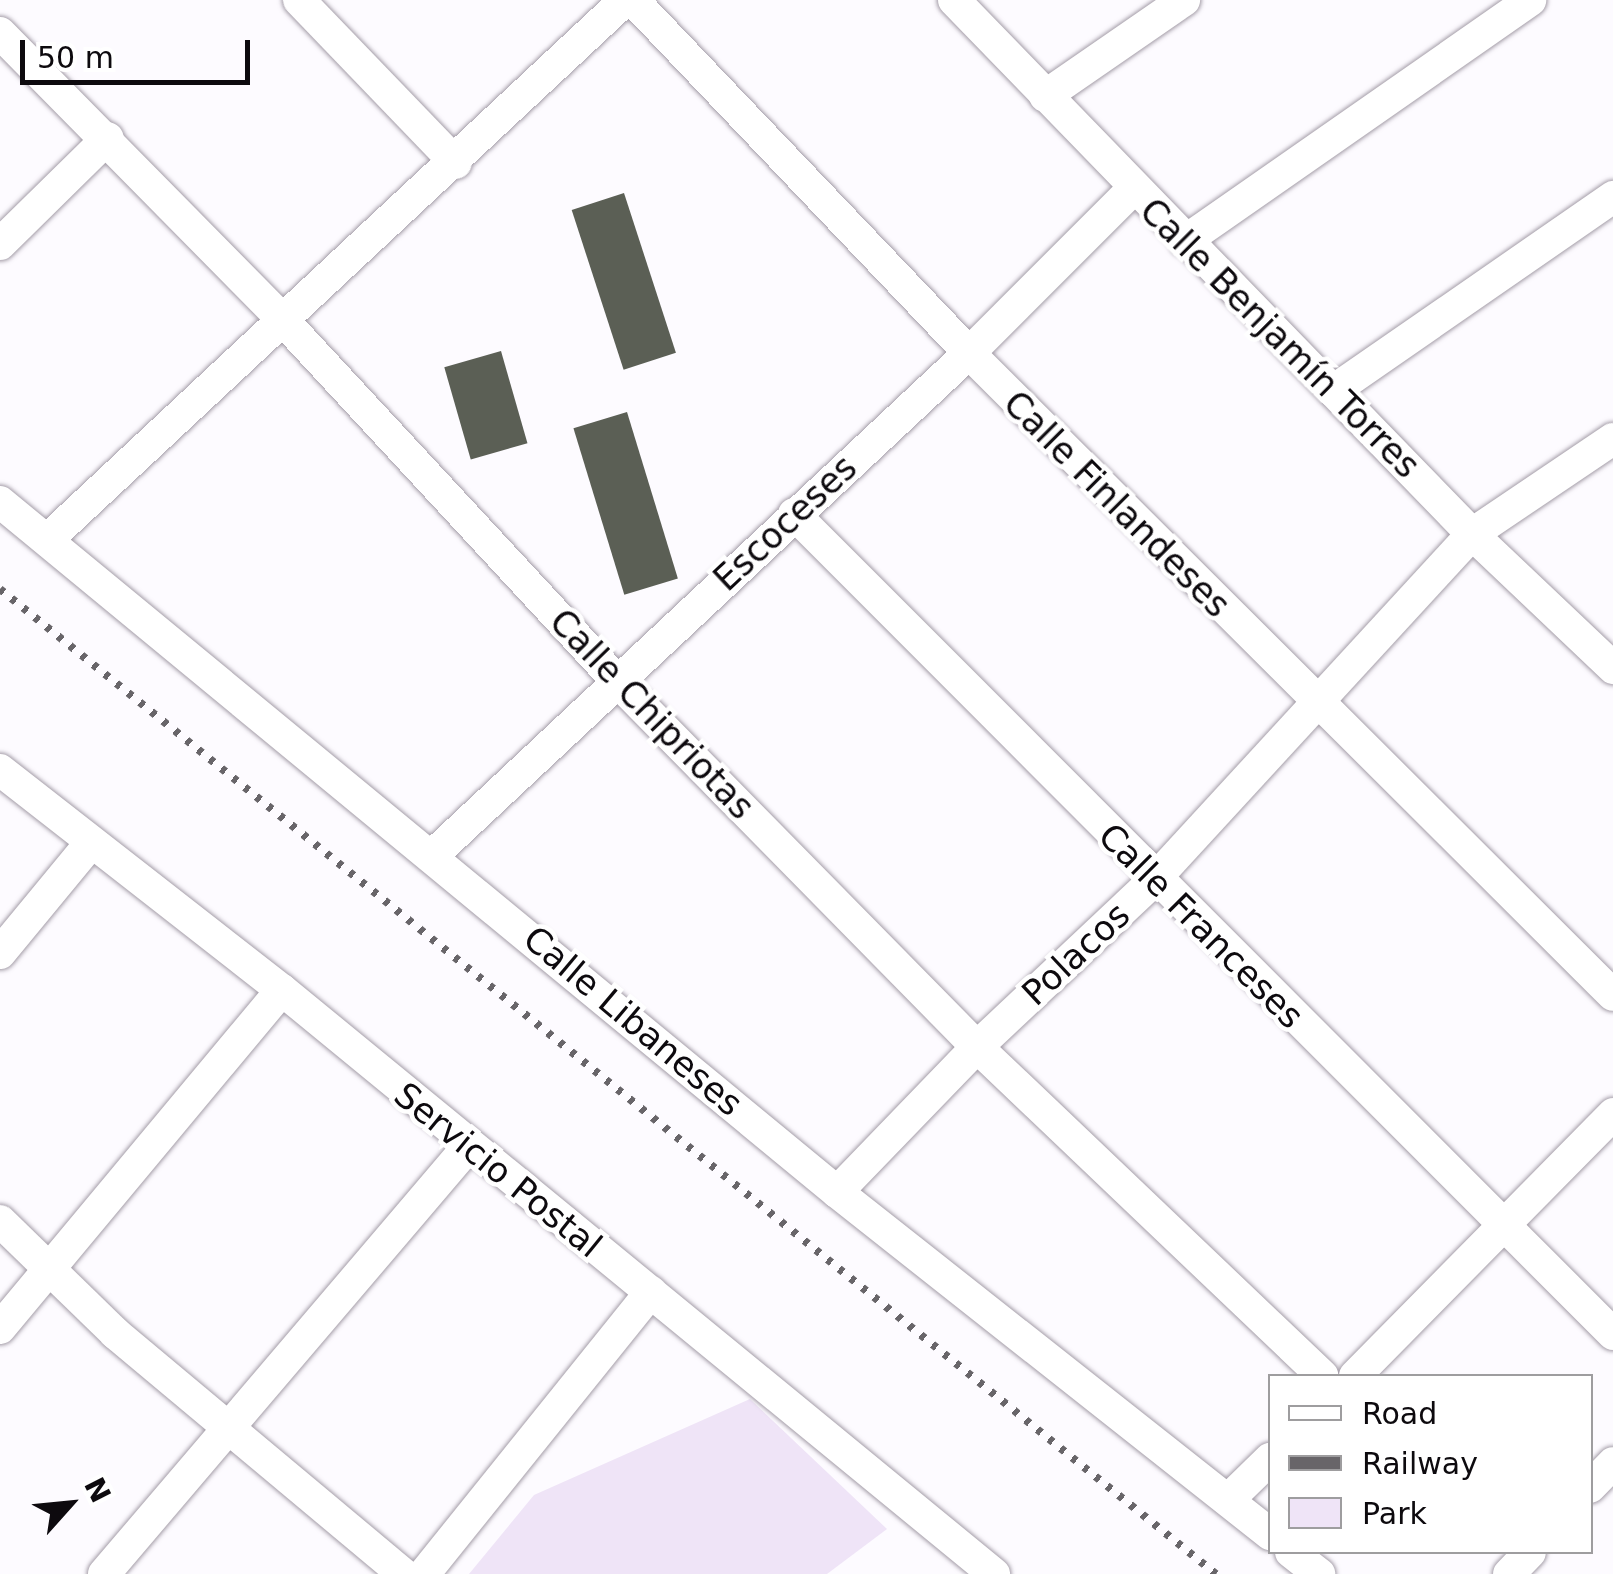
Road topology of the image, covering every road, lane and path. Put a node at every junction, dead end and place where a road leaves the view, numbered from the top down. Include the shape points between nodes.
1 (299, 0) edge
2 (625, 0) edge
3 (634, 0) edge
4 (954, 0) edge
5 (1184, 0) edge
6 (1530, 0) edge
7 (0, 33) edge
8 (1045, 96) junction
9 (108, 138) junction
10 (456, 162) junction
11 (1133, 189) junction
12 (1613, 197) edge
13 (1185, 241) junction
14 (0, 244) edge
15 (282, 319) junction
16 (969, 353) junction
17 (1334, 391) junction
18 (1613, 439) edge
19 (0, 502) edge
20 (794, 514) junction
21 (1472, 534) junction
22 (47, 540) junction
23 (1613, 668) edge
24 (617, 681) junction
25 (1317, 706) junction
26 (0, 770) edge
27 (90, 844) junction
28 (434, 855) junction
29 (1154, 880) junction
30 (0, 953) edge
31 (282, 990) junction
32 (1613, 995) edge
33 (977, 1047) junction
34 (1613, 1114) edge
35 (467, 1148) junction
36 (837, 1192) junction
37 (0, 1221) edge
38 (1503, 1222) junction
39 (51, 1270) junction
40 (650, 1292) junction
41 (0, 1328) edge
42 (1613, 1334) edge
43 (1321, 1374) edge
44 (1357, 1374) edge
45 (232, 1428) junction
46 (1268, 1461) edge
47 (1613, 1464) edge
48 (1593, 1485) edge
49 (1228, 1500) junction
50 (1268, 1532) edge
51 (1294, 1554) edge
52 (1528, 1554) edge
53 (104, 1574) edge
54 (404, 1574) edge
55 (424, 1574) edge
56 (994, 1574) edge
57 (1319, 1574) edge
58 (1509, 1574) edge

1 - 10 street
2 - 10 street
3 - 16 street, Calle Finlandeses
4 - 8 street, Calle Benjamín Torres
5 - 8 street
6 - 13 street
7 - 9 street, Calle Chipriotas
8 - 11 street, Calle Benjamín Torres
9 - 14 street
9 - 15 street, Calle Chipriotas
10 - 15 street
11 - 13 street, Calle Benjamín Torres
11 - 16 street, Escoceses
12 - 17 street
13 - 17 street, Calle Benjamín Torres
15 - 22 street
15 - 24 street, Calle Chipriotas
16 - 20 street, Escoceses
16 - 25 street, Calle Finlandeses
17 - 21 street, Calle Benjamín Torres
18 - 21 street, Polacos
19 - 22 street, Calle Libaneses
20 - 24 street, Escoceses
20 - 29 street, Calle Franceses
21 - 23 street, Calle Benjamín Torres
21 - 25 street, Polacos
22 - 28 street, Calle Libaneses
24 - 28 street, Escoceses
24 - 33 street, Calle Chipriotas
25 - 29 street, Polacos
25 - 32 street, Calle Finlandeses
26 - 27 street, Servicio Postal
27 - 30 street
27 - 31 street, Servicio Postal
28 - 36 street, Calle Libaneses
29 - 33 street, Polacos
29 - 38 street, Calle Franceses
31 - 35 street, Servicio Postal
31 - 39 street
33 - 36 street, Polacos
33 - 43 street, Calle Chipriotas
34 - 38 street
35 - 40 street, Servicio Postal
35 - 45 street
36 - 49 street, Calle Libaneses
37 - 39 street
38 - 42 street, Calle Franceses
38 - 44 street
39 - 41 street
39 - 45 street via 114,1333
40 - 55 street
40 - 56 street, Servicio Postal
45 - 53 street
45 - 54 street
46 - 49 street
47 - 48 street
49 - 50 street, Calle Libaneses
51 - 57 street
52 - 58 street

